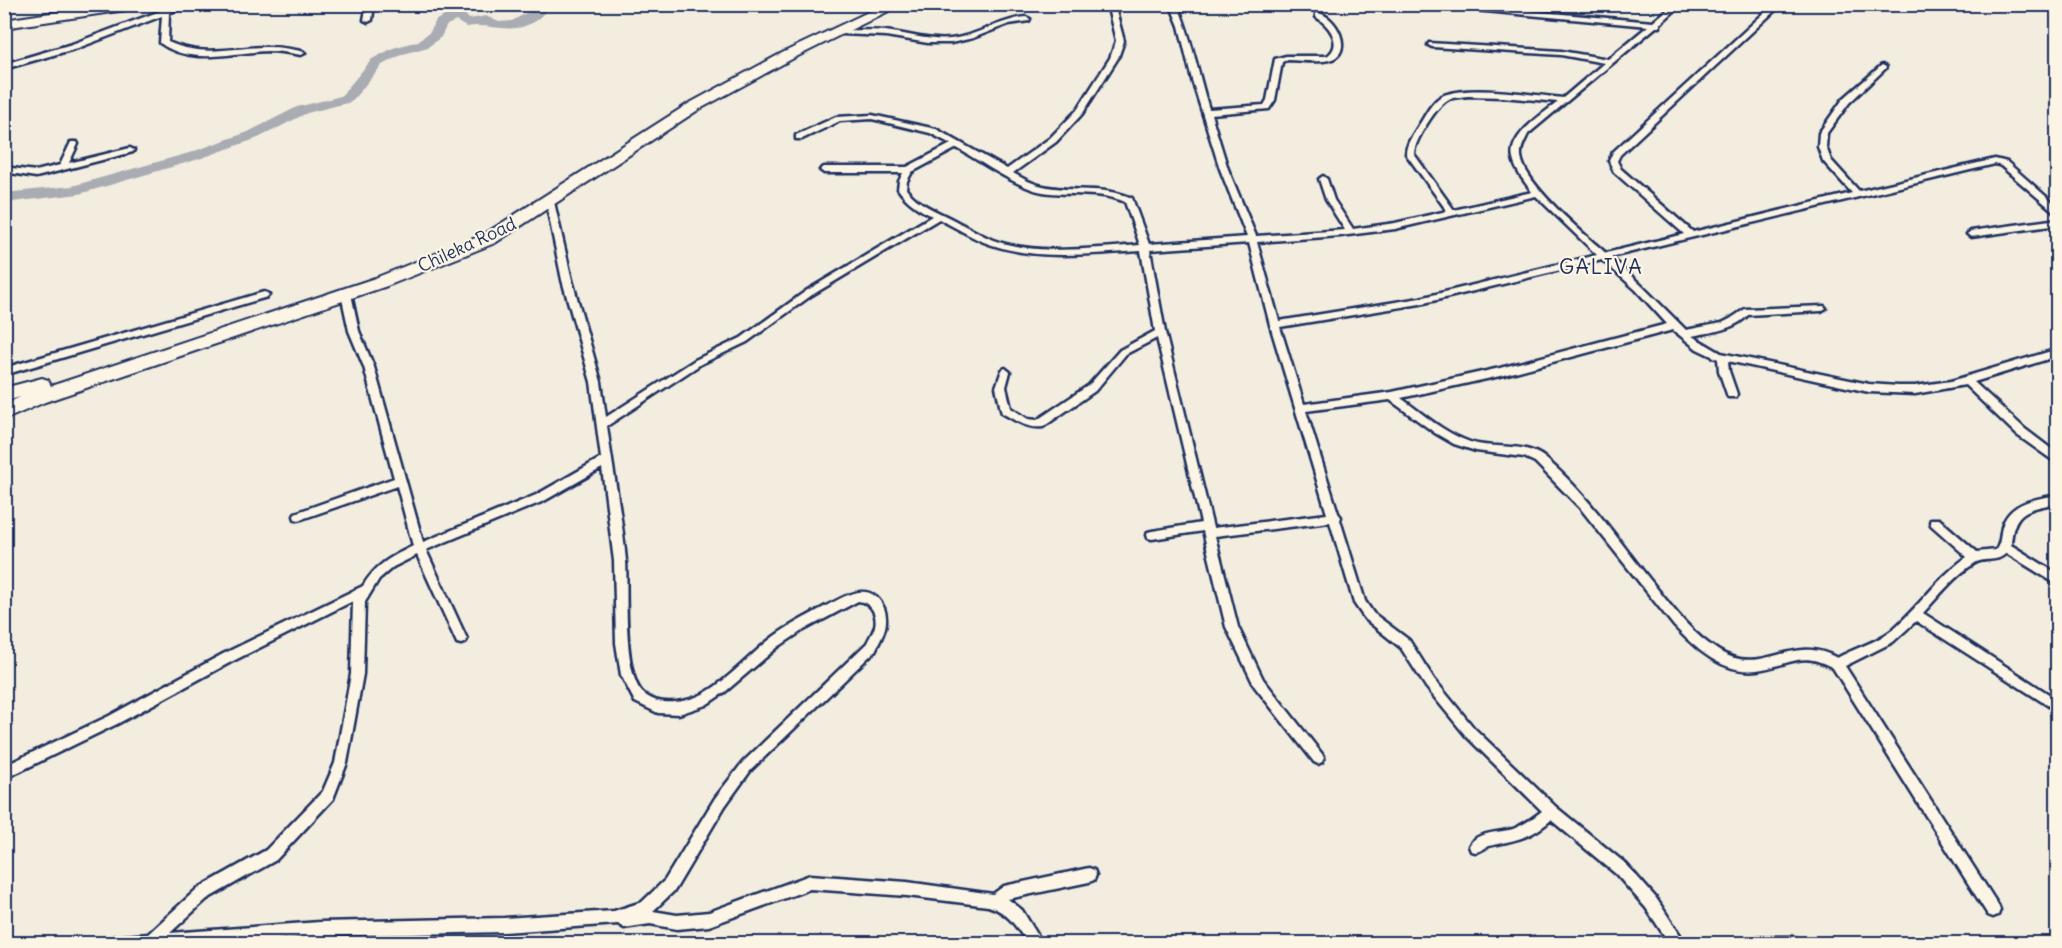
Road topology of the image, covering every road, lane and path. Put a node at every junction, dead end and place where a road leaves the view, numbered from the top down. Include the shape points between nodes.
1 (102, 4) edge
2 (139, 4) edge
3 (187, 4) edge
4 (371, 4) edge
5 (887, 4) edge
6 (897, 4) edge
7 (1110, 4) edge
8 (1173, 4) edge
9 (1680, 4) edge
10 (1779, 4) edge
11 (1453, 6) dead end
12 (87, 13) junction
13 (166, 14) junction
14 (1319, 15) dead end
15 (1026, 19) dead end
16 (368, 20) dead end
17 (4, 24) edge
18 (1657, 25) junction
19 (841, 32) junction
20 (1432, 45) dead end
21 (301, 53) dead end
22 (1610, 62) junction
23 (4, 67) edge
24 (1882, 67) dead end
25 (1564, 100) junction
26 (1206, 112) junction
27 (799, 137) dead end
28 (74, 144) dead end
29 (956, 145) junction
30 (130, 150) dead end
31 (63, 168) junction
32 (4, 169) edge
33 (824, 170) dead end
34 (909, 170) junction
35 (1008, 172) junction
36 (1323, 179) dead end
37 (1539, 193) junction
38 (1857, 194) junction
39 (550, 202) junction
40 (2058, 212) edge
41 (1452, 213) junction
42 (938, 216) junction
43 (2058, 222) edge
44 (1350, 231) junction
45 (1690, 234) junction
46 (1971, 234) dead end
47 (1252, 238) junction
48 (1145, 246) junction
49 (1606, 256) junction
50 (345, 290) junction
51 (264, 295) dead end
52 (1821, 308) dead end
53 (1275, 325) junction
54 (1674, 326) junction
55 (1160, 332) junction
56 (1683, 334) junction
57 (2058, 352) edge
58 (1723, 357) junction
59 (4, 372) edge
60 (1005, 372) dead end
61 (1966, 380) junction
62 (1732, 394) dead end
63 (4, 395) edge
64 (1392, 396) junction
65 (1302, 408) junction
66 (4, 414) edge
67 (602, 424) junction
68 (2058, 460) edge
69 (605, 461) junction
70 (398, 481) junction
71 (2058, 499) edge
72 (299, 516) dead end
73 (1336, 518) junction
74 (1935, 522) dead end
75 (1208, 529) junction
76 (1152, 535) dead end
77 (2005, 547) junction
78 (419, 548) junction
79 (1975, 557) junction
80 (2058, 580) edge
81 (364, 590) junction
82 (1917, 615) junction
83 (461, 639) dead end
84 (1837, 663) junction
85 (2058, 707) edge
86 (1318, 758) dead end
87 (4, 773) edge
88 (1551, 811) junction
89 (1476, 846) dead end
90 (1089, 875) dead end
91 (995, 901) junction
92 (1993, 910) dead end
93 (614, 918) junction
94 (153, 939) junction
95 (113, 944) edge
96 (1036, 944) edge
97 (1679, 944) edge
98 (1756, 944) edge
99 (1794, 944) edge

1 - 12 street
2 - 12 highway
3 - 13 street
4 - 16 street
5 - 50 highway via 783,53 695,101 485,234
6 - 19 highway, Chileka Road
7 - 35 street via 1120,41 1114,58 1080,111 1053,140
8 - 26 street via 1184,26
9 - 18 street
10 - 45 street via 1616,153 1613,161 1617,170
11 - 18 street
12 - 17 highway
13 - 21 street via 164,43 178,51 200,56 267,49
13 - 23 street
14 - 26 street via 1337,33 1339,46 1332,57 1278,61 1271,100 1266,107
15 - 19 street via 1006,21 951,41
18 - 22 street
19 - 39 highway, Chileka Road via 787,56 693,107
20 - 22 street via 1561,53
22 - 25 street
24 - 38 street via 1846,101 1822,133 1827,161
25 - 37 street via 1525,133 1518,144 1516,158
25 - 41 street via 1456,95 1439,102 1410,147 1410,154
26 - 47 street
27 - 29 street via 839,119 861,116 922,128
28 - 31 street
29 - 34 street
29 - 35 street
30 - 31 street
31 - 32 street via 36,174
33 - 34 street
34 - 42 street via 902,189
35 - 48 street via 1042,189 1125,196
36 - 44 street via 1327,194
37 - 41 street
37 - 49 street
38 - 40 street via 1995,161 2004,164
38 - 45 street
39 - 50 highway, Chileka Road via 489,239
39 - 67 street via 567,280 589,351
41 - 44 street
42 - 48 street via 991,242 1029,251 1076,252
42 - 67 street via 810,292 744,340 698,362
43 - 46 street
44 - 47 street
45 - 49 street
47 - 48 street
47 - 53 street
48 - 55 street
49 - 53 street via 1420,301
49 - 54 street
50 - 63 highway, Chileka Road
50 - 66 highway, Chileka Road via 49,393
50 - 70 street
51 - 59 street
52 - 56 street via 1745,312 1741,318
53 - 65 street
54 - 56 street
54 - 64 street via 1511,370
55 - 60 street via 1124,352 1092,388 1039,424 1026,422 1006,410 1001,387
55 - 75 street
56 - 58 street
57 - 61 street
58 - 61 street via 1869,388 1915,390
58 - 62 street
61 - 68 street via 2021,432
64 - 65 street
64 - 84 street via 1457,441 1529,454 1540,460 1574,495 1678,621 1707,649 1726,660 1757,665 1809,651
65 - 73 street
67 - 69 street
69 - 78 street via 540,498
69 - 93 street via 620,561 622,643 627,675 639,698 658,707 679,708 702,701 798,627 857,596 876,604 882,625 861,658 733,783 658,899 634,914
70 - 72 street
70 - 78 street
71 - 77 street via 2014,513 2005,527
73 - 75 street
73 - 88 street via 1357,593 1370,616 1405,644 1430,683 1470,732
74 - 79 street
75 - 76 street
75 - 86 street via 1232,627 1259,683
77 - 79 street via 1999,555
77 - 80 street
78 - 81 street via 389,564
78 - 83 street
79 - 82 street via 1952,573
81 - 87 street
81 - 94 street via 357,612 354,696 340,763 328,795 271,855 202,894
82 - 84 street via 1876,646
82 - 85 street
84 - 92 street
88 - 89 street via 1540,823
88 - 97 street via 1621,868
90 - 91 street via 1004,893
91 - 93 street via 810,882 709,919 677,922 650,917 627,922
91 - 96 street via 1017,915
93 - 94 street
94 - 95 street
98 - 99 street

